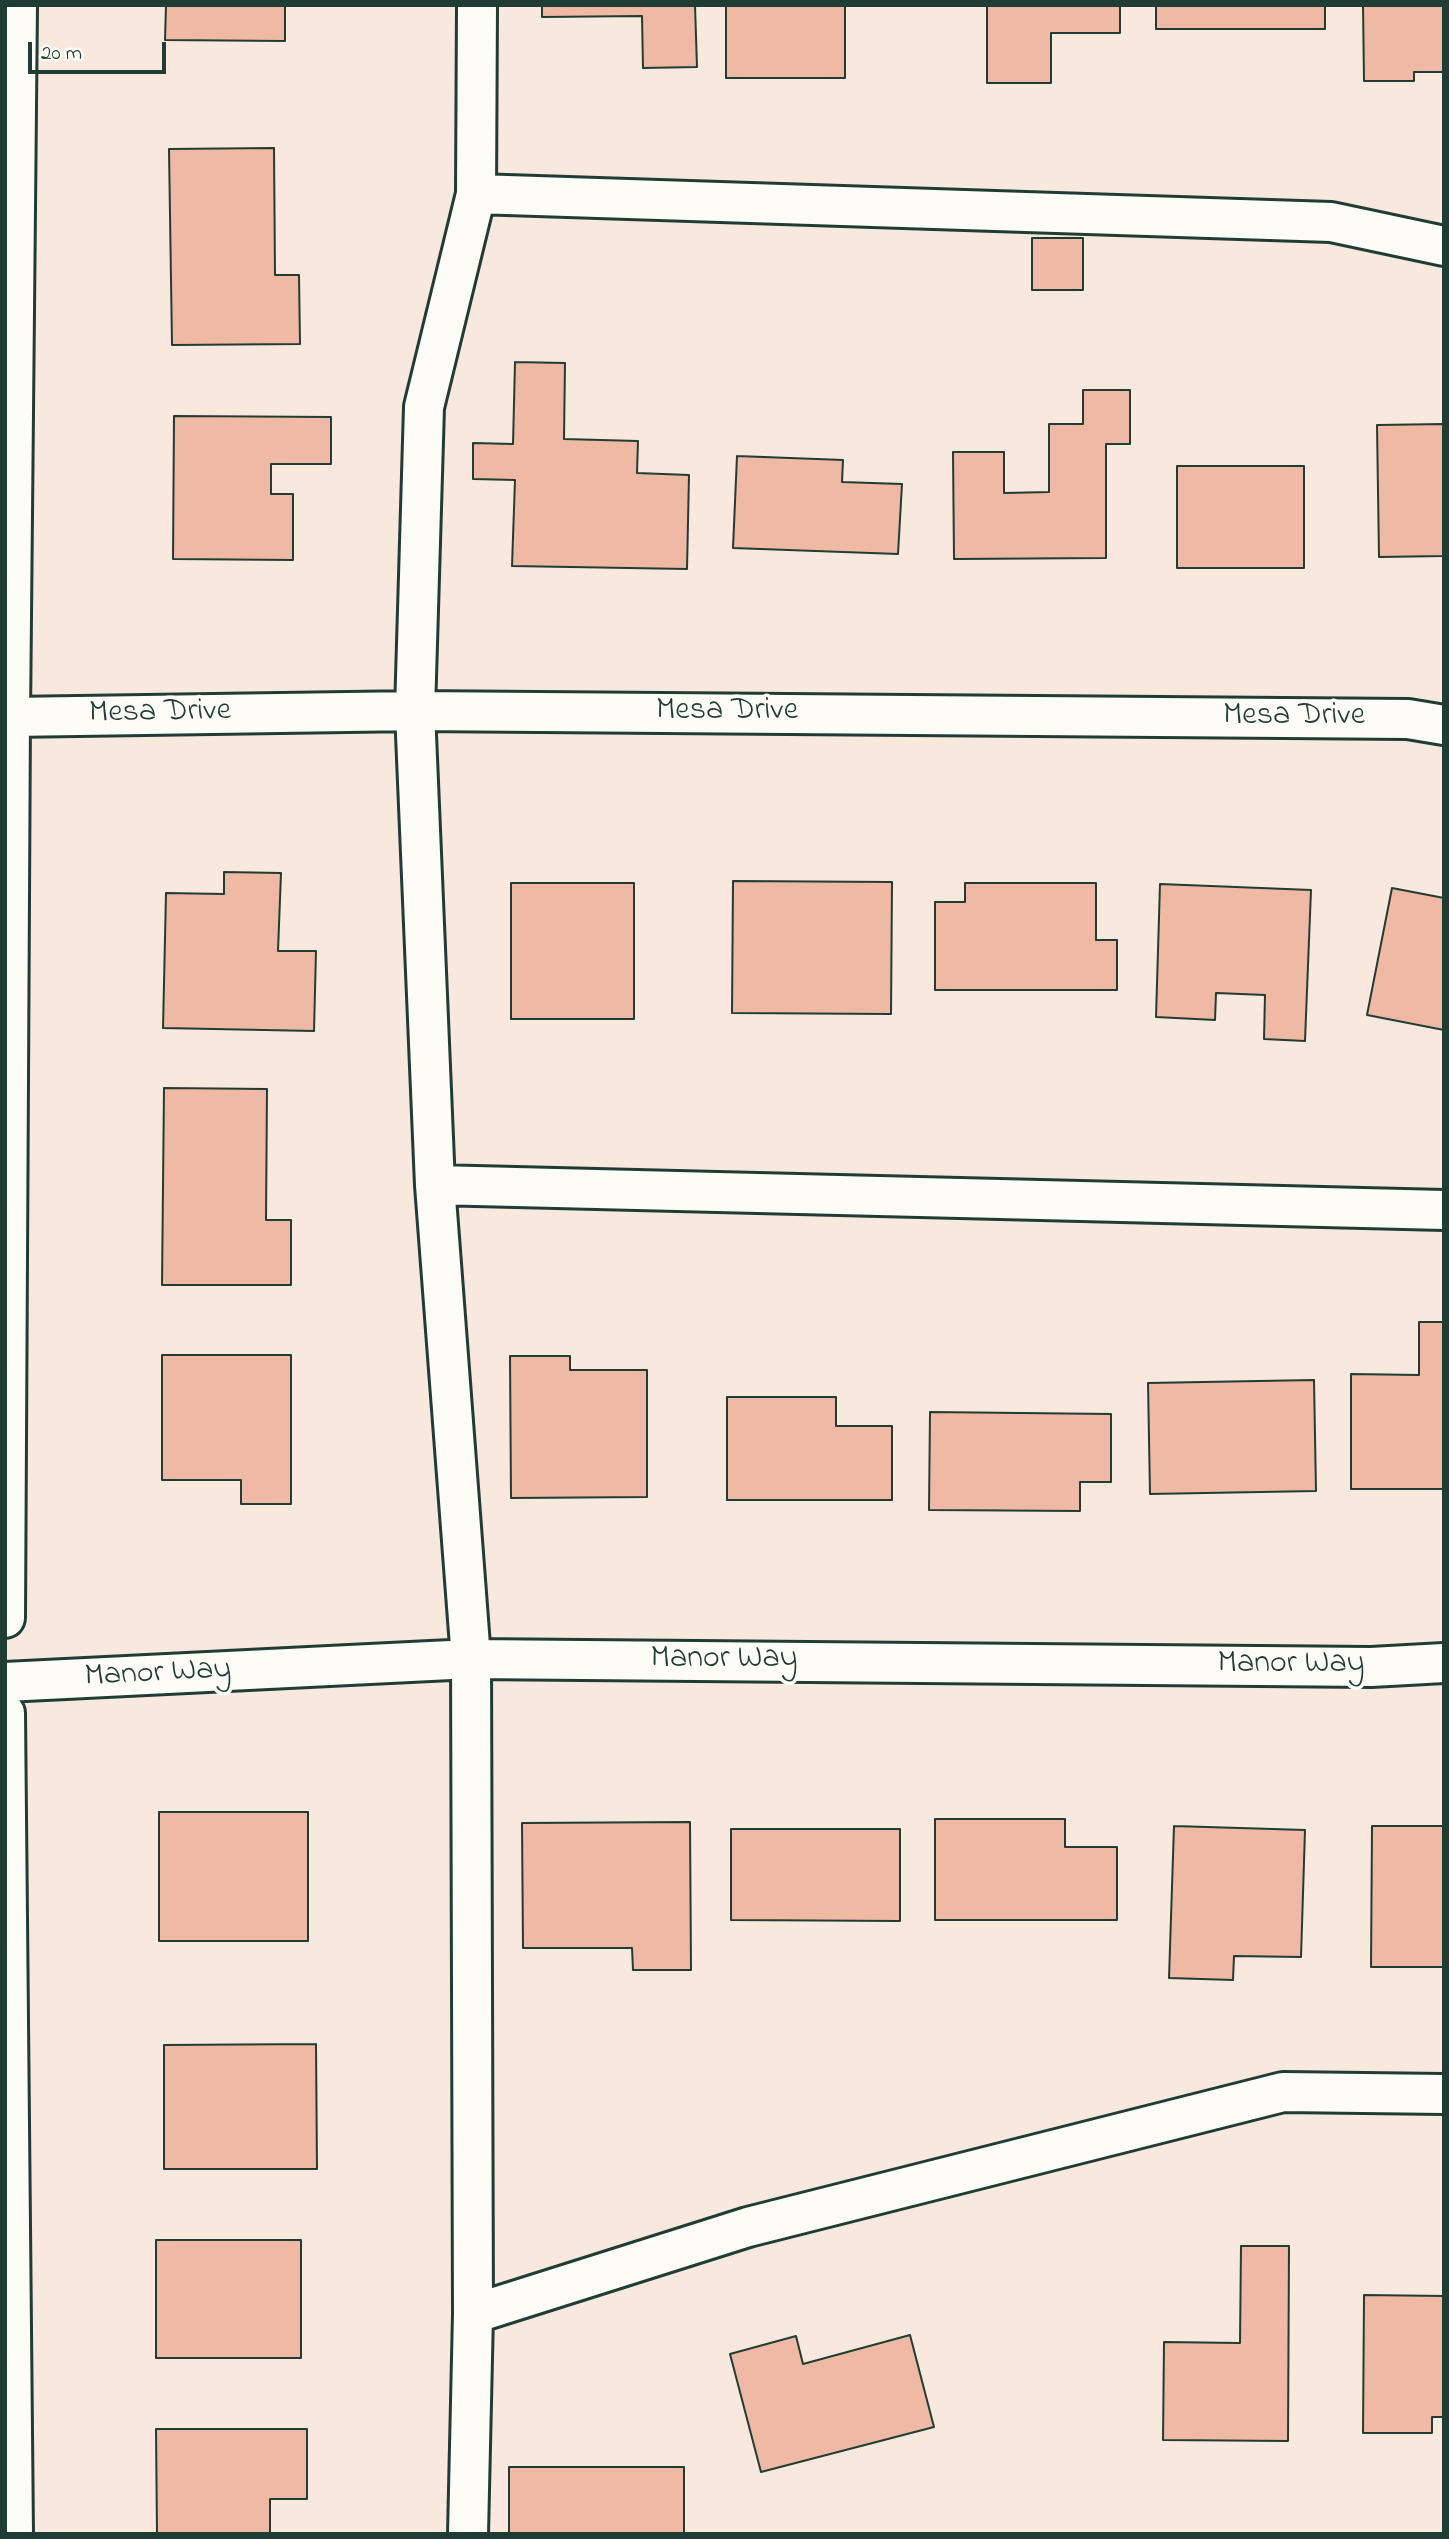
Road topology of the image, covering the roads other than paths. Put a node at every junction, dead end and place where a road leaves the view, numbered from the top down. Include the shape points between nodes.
1 (17, 5) edge
2 (477, 5) edge
3 (476, 194) junction
4 (1444, 246) edge
5 (415, 711) junction
6 (10, 717) junction
7 (1444, 725) edge
8 (435, 1185) junction
9 (1444, 1210) edge
10 (5, 1618) edge
11 (471, 1659) junction
12 (1444, 1664) edge
13 (5, 1682) edge
14 (5, 1713) edge
15 (1444, 2094) edge
16 (473, 2314) junction
17 (13, 2534) edge
18 (468, 2534) edge

1 - 6 street
2 - 3 street
3 - 4 street via 1331,222
3 - 5 street via 424,407
5 - 6 street, Mesa Drive
5 - 7 street, Mesa Drive via 1408,719
5 - 8 street
6 - 10 street
8 - 9 street
8 - 11 street
11 - 12 street, Manor Way
11 - 13 street, Manor Way
11 - 16 street
14 - 17 street
15 - 16 street via 1283,2092 748,2227
16 - 18 street

